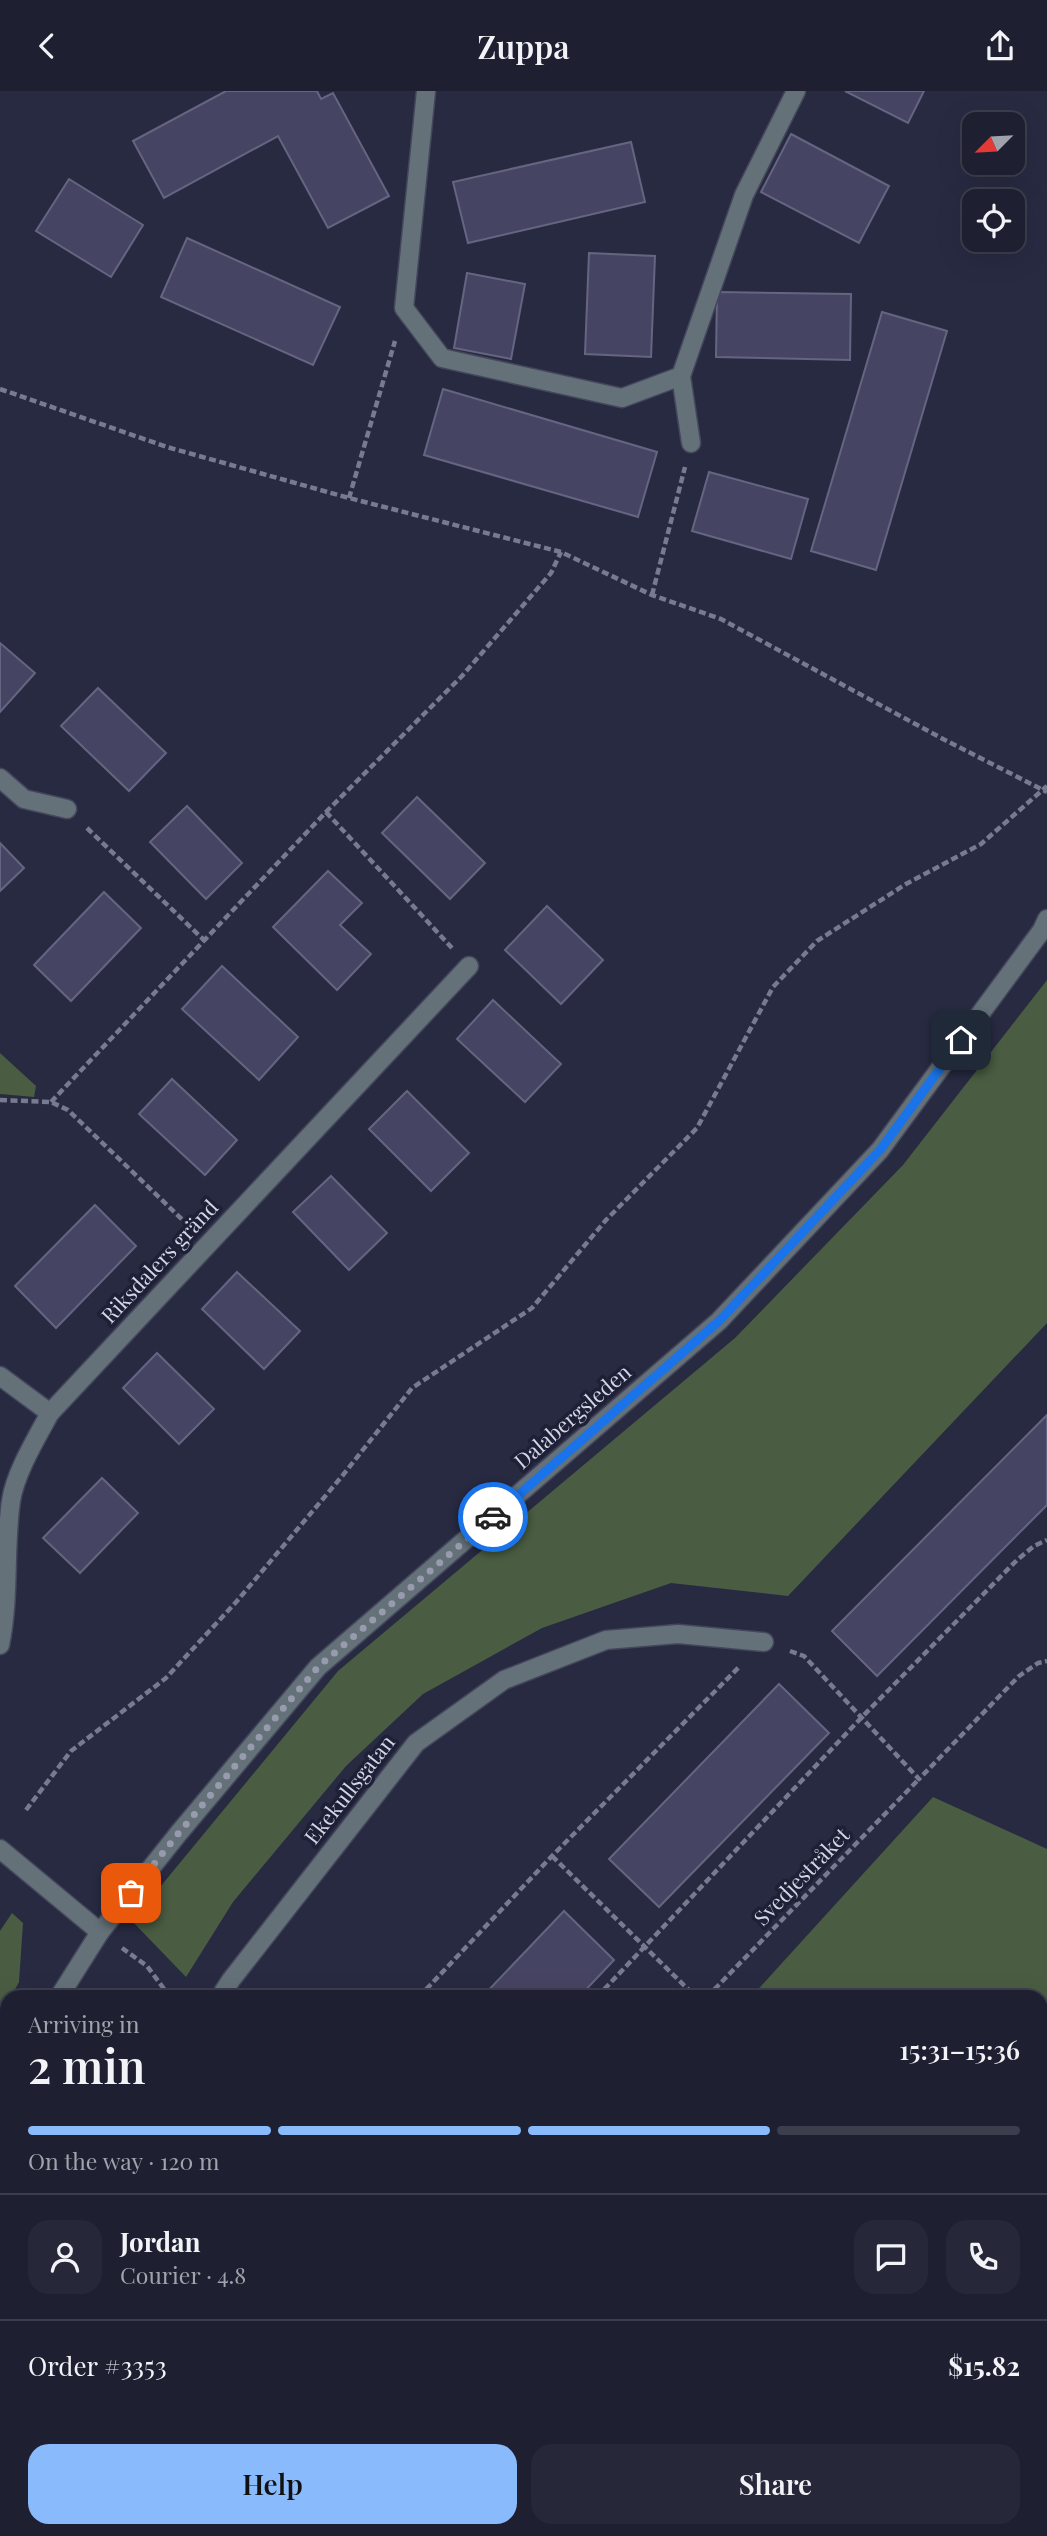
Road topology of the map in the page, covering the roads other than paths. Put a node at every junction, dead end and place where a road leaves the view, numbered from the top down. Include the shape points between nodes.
1 (426, 91) edge
2 (796, 91) edge
3 (681, 376) junction
4 (691, 443) road end
5 (0, 778) edge
6 (67, 809) road end
7 (1047, 919) edge
8 (468, 966) road end
9 (0, 1376) edge
10 (50, 1413) junction
11 (764, 1642) road end
12 (0, 1645) edge
13 (0, 1849) edge
14 (100, 1932) junction
15 (63, 1990) edge
16 (225, 1990) edge

1 - 3 street via 404,308 442,358 622,398
2 - 3 street via 744,195
3 - 4 street
5 - 6 street via 23,799
7 - 14 street, Dalabergsleden via 880,1150 719,1321 318,1667
8 - 10 street, Riksdalers gränd
9 - 10 street
10 - 12 street, Riksdalers gränd via 30,1448 11,1499
11 - 16 street, Ekekullsgatan via 678,1634 606,1640 504,1680 416,1743
13 - 14 street
14 - 15 street, Dalabergsleden

